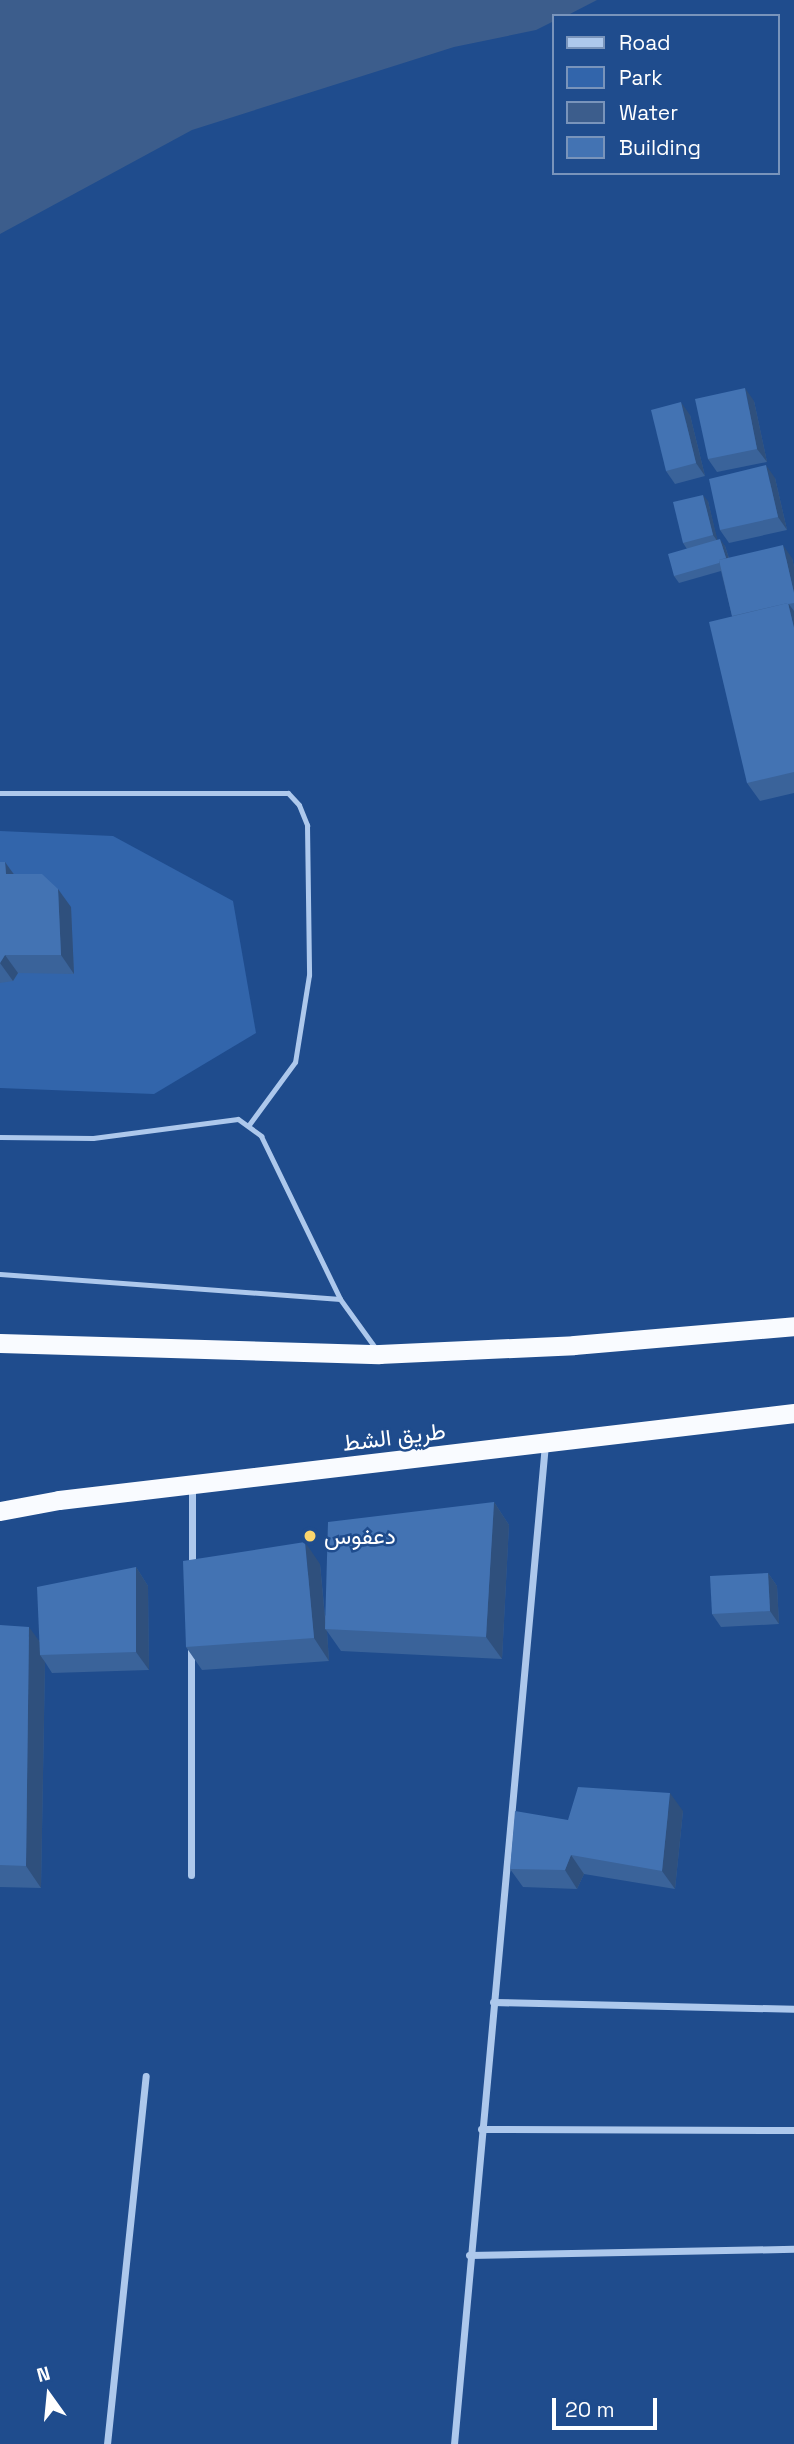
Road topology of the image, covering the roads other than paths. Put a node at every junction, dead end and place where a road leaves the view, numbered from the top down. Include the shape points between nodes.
1 (0, 793) edge
2 (248, 1126) junction
3 (0, 1137) edge
4 (0, 1274) edge
5 (340, 1300) junction
6 (794, 1326) edge
7 (0, 1343) edge
8 (379, 1354) junction
9 (794, 1413) edge
10 (545, 1444) junction
11 (192, 1484) junction
12 (0, 1511) edge
13 (191, 1582) edge
14 (191, 1638) edge
15 (191, 1875) dead end
16 (493, 2002) junction
17 (794, 2009) edge
18 (146, 2076) dead end
19 (481, 2129) junction
20 (794, 2130) edge
21 (794, 2249) edge
22 (469, 2255) junction
23 (107, 2444) edge
24 (454, 2444) edge

1 - 2 lane via 288,793 299,805 307,825 309,975 295,1062
2 - 3 lane via 238,1119 93,1138
2 - 5 lane via 261,1136
4 - 5 lane
5 - 8 lane
6 - 8 highway via 574,1345
7 - 8 highway via 164,1352
9 - 10 highway, طريق الشط
10 - 11 highway, طريق الشط
10 - 16 street
11 - 12 highway, طريق الشط
11 - 13 street
14 - 15 street
16 - 17 street
16 - 19 street
18 - 23 street
19 - 20 street
19 - 22 street
21 - 22 street
22 - 24 street

